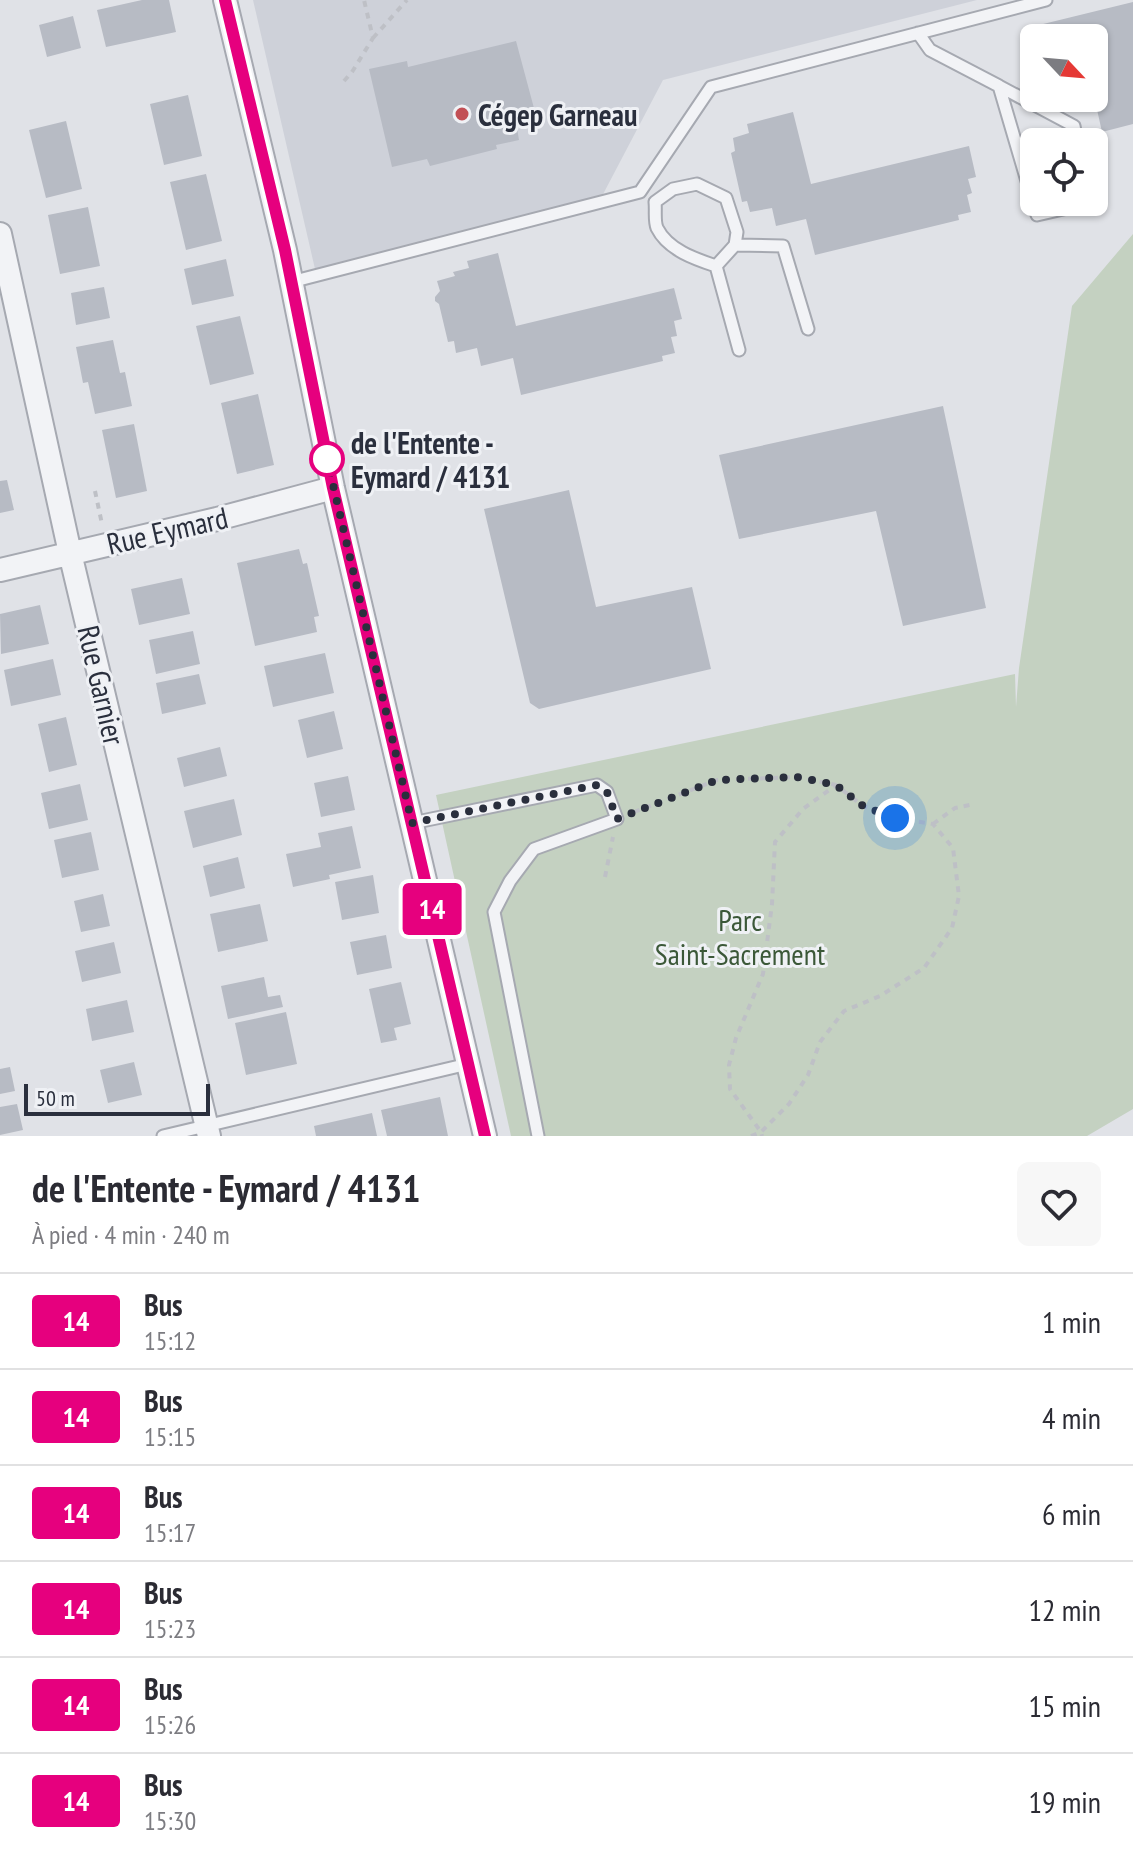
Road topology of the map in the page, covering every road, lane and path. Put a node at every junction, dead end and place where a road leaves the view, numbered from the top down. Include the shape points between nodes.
1 (225, 0) edge
2 (364, 0) edge
3 (407, 0) edge
4 (1046, 0) edge
5 (918, 33) junction
6 (373, 38) junction
7 (344, 81) dead end
8 (999, 86) junction
9 (1074, 128) edge
10 (1020, 157) edge
11 (640, 192) junction
12 (655, 202) junction
13 (0, 234) edge
14 (735, 245) junction
15 (716, 266) junction
16 (291, 282) junction
17 (808, 329) dead end
18 (739, 350) dead end
19 (333, 488) junction
20 (70, 553) junction
21 (0, 570) edge
22 (836, 785) junction
23 (974, 804) dead end
24 (617, 819) junction
25 (412, 823) junction
26 (933, 824) junction
27 (605, 877) dead end
28 (468, 1064) junction
29 (208, 1130) edge
30 (761, 1134) edge
31 (163, 1136) edge
32 (485, 1136) edge
33 (538, 1136) edge
34 (751, 1136) edge

1 - 16 street
2 - 6 path
3 - 6 path
4 - 5 lane
5 - 8 lane via 930,50
5 - 11 lane via 711,87
6 - 7 path
8 - 9 lane
8 - 10 lane
11 - 12 lane
11 - 16 lane
12 - 14 lane via 673,189 697,184 726,198 737,232
12 - 15 lane via 656,226 669,244
13 - 20 street, Rue Garnier
14 - 15 lane
14 - 17 lane via 783,246
15 - 18 lane
16 - 19 street
19 - 20 street, Rue Eymard
19 - 25 street
20 - 21 street, Rue Eymard
20 - 29 street, Rue Garnier
22 - 24 path via 797,777 717,780
22 - 26 path via 863,806
22 - 30 path via 803,809 775,842 763,974 729,1065 730,1089
23 - 26 path via 955,808
24 - 25 lane via 607,792 597,785
24 - 27 path
24 - 33 lane via 534,849 494,912
25 - 28 street
26 - 30 path via 953,848 959,896 952,928 924,968 844,1011 820,1042 808,1075 789,1104
28 - 29 lane
28 - 32 street
29 - 31 lane
30 - 34 path

